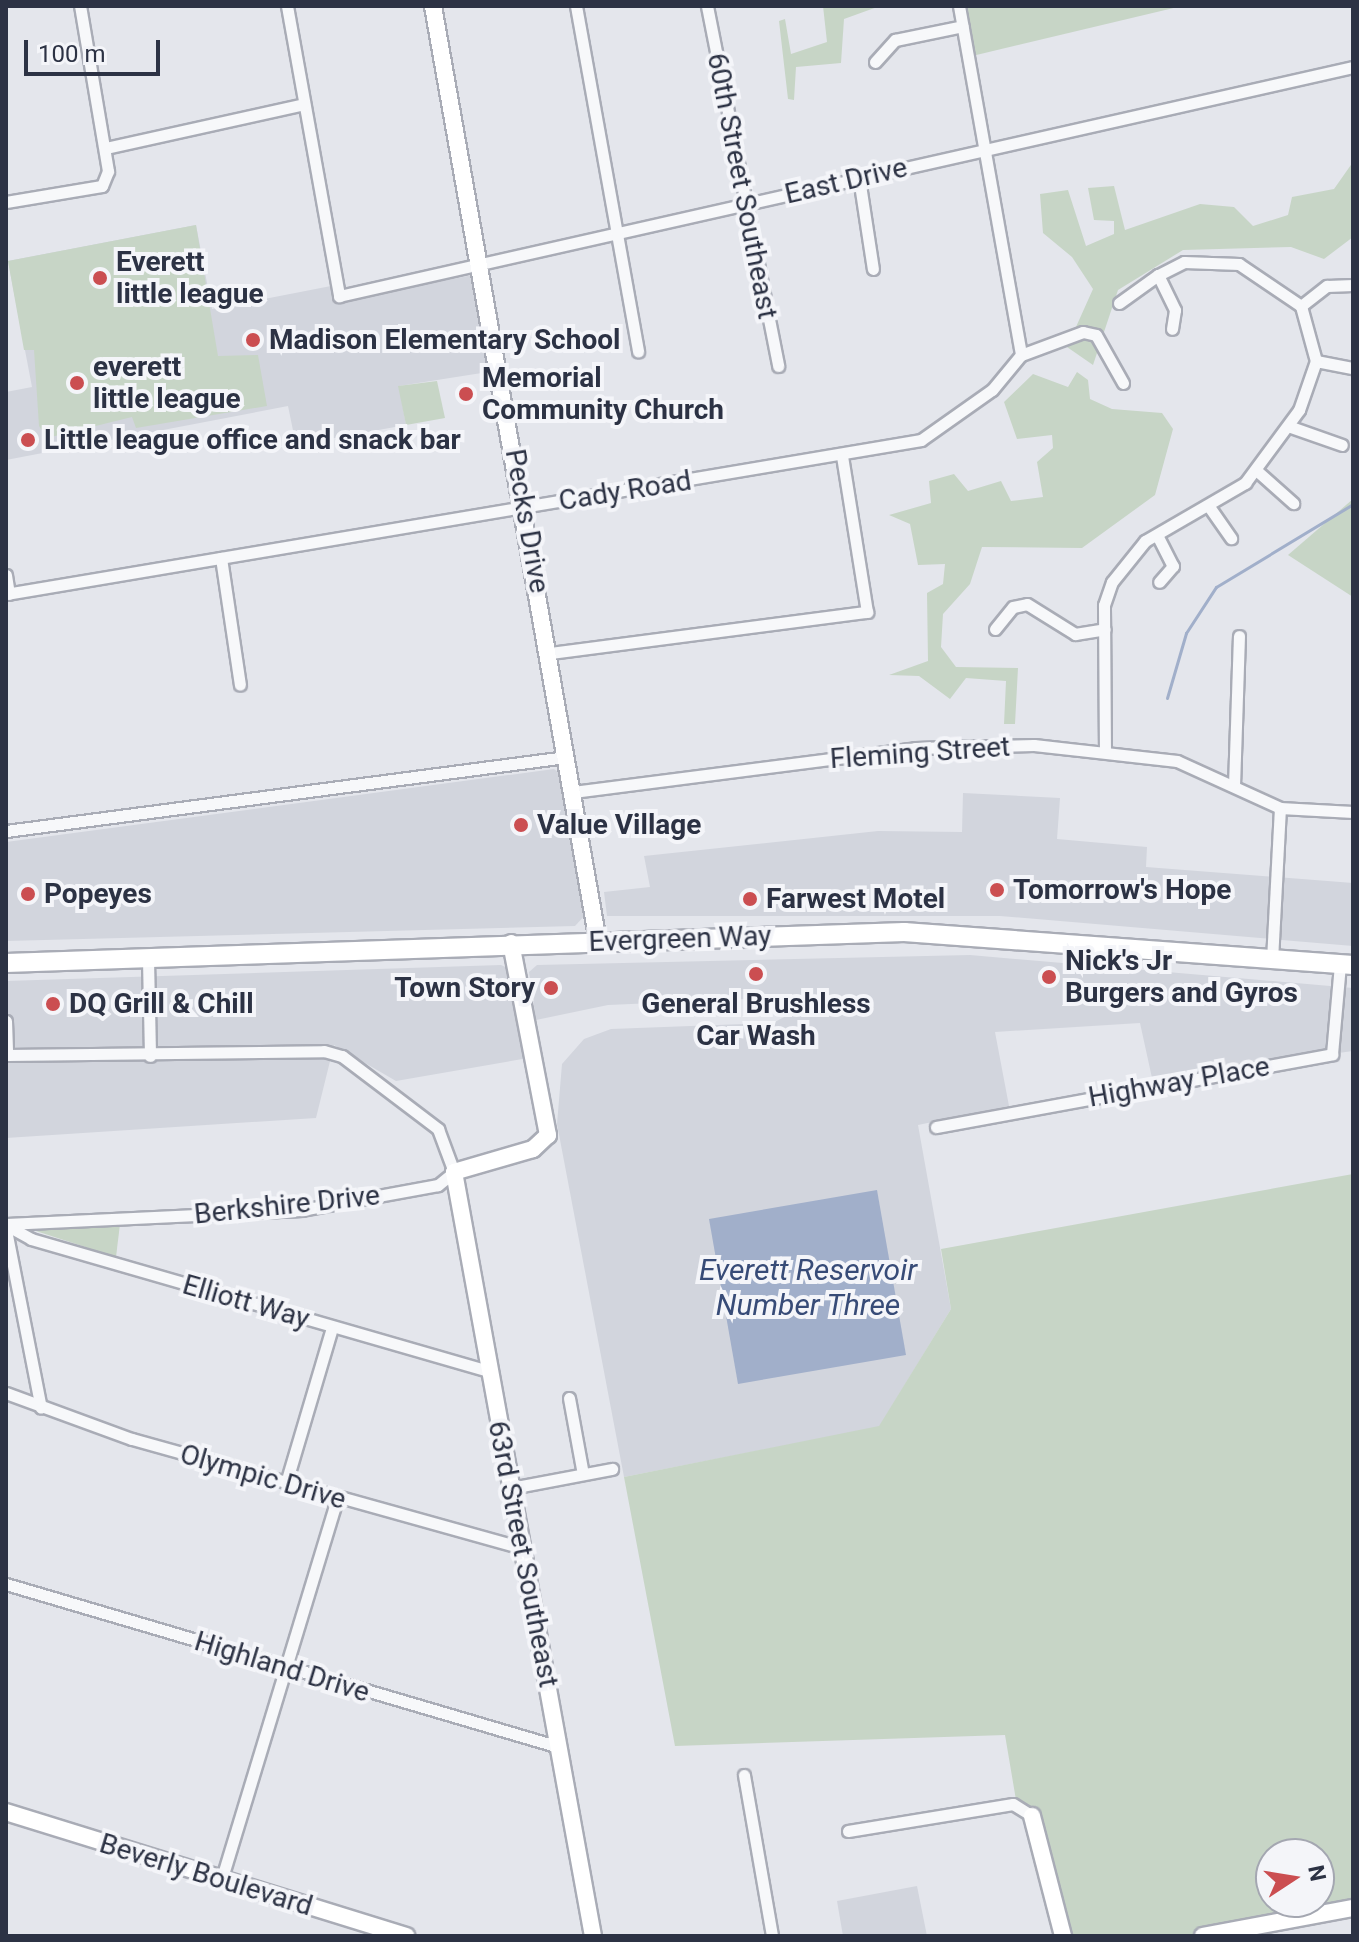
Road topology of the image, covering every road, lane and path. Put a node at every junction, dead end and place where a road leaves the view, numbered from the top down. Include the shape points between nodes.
1 (80, 6) edge
2 (287, 6) edge
3 (433, 6) edge
4 (576, 6) edge
5 (707, 6) edge
6 (959, 6) edge
7 (963, 26) junction
8 (875, 62) dead end
9 (1353, 67) edge
10 (304, 104) junction
11 (106, 148) junction
12 (986, 150) junction
13 (859, 178) junction
14 (6, 202) edge
15 (743, 204) junction
16 (617, 231) junction
17 (479, 264) junction
18 (873, 269) dead end
19 (1158, 275) junction
20 (1353, 285) edge
21 (1119, 303) dead end
22 (1301, 306) junction
23 (1172, 329) dead end
24 (638, 351) dead end
25 (1021, 355) junction
26 (1316, 361) junction
27 (778, 366) dead end
28 (1353, 368) edge
29 (1123, 383) dead end
30 (1288, 426) junction
31 (1342, 445) dead end
32 (842, 456) junction
33 (1256, 470) junction
34 (1293, 503) dead end
35 (525, 507) junction
36 (1210, 508) junction
37 (1157, 535) junction
38 (1231, 538) dead end
39 (221, 558) junction
40 (6, 575) edge
41 (1159, 582) dead end
42 (7, 594) edge
43 (995, 629) dead end
44 (1105, 629) junction
45 (1239, 636) dead end
46 (550, 653) junction
47 (240, 685) dead end
48 (1105, 752) junction
49 (566, 757) junction
50 (1234, 786) junction
51 (573, 792) junction
52 (1280, 808) junction
53 (1353, 812) edge
54 (6, 831) edge
55 (598, 942) junction
56 (511, 943) junction
57 (148, 959) junction
58 (1272, 960) junction
59 (6, 963) edge
60 (1346, 965) edge
61 (6, 1021) edge
62 (6, 1051) edge
63 (150, 1056) junction
64 (936, 1127) dead end
65 (454, 1172) junction
66 (6, 1227) edge
67 (332, 1328) junction
68 (489, 1371) junction
69 (6, 1393) edge
70 (569, 1398) dead end
71 (41, 1408) junction
72 (612, 1469) dead end
73 (583, 1474) junction
74 (286, 1483) junction
75 (511, 1488) junction
76 (337, 1499) junction
77 (523, 1548) junction
78 (6, 1584) edge
79 (288, 1668) junction
80 (559, 1747) junction
81 (744, 1775) dead end
82 (6, 1812) edge
83 (1032, 1816) joint
84 (848, 1831) dead end
85 (221, 1881) junction
86 (1353, 1908) edge
87 (406, 1936) edge
88 (593, 1936) edge
89 (772, 1936) edge
90 (1063, 1936) edge
91 (1203, 1936) edge

1 - 11 street
2 - 10 street
3 - 17 street, Pecks Drive
4 - 16 street
5 - 15 street, 60th Street Southeast
6 - 7 street
7 - 8 street via 895,40
7 - 12 street
9 - 12 street, East Drive
10 - 11 street
10 - 17 street, East Drive via 339,296
11 - 14 street via 102,186
12 - 13 street, East Drive
12 - 25 street
13 - 15 street, East Drive
13 - 18 street
15 - 16 street, East Drive
15 - 27 street, 60th Street Southeast
16 - 17 street, East Drive
16 - 24 street
17 - 35 street, Pecks Drive
19 - 21 street
19 - 22 street via 1184,262 1239,264
19 - 23 street via 1175,310
20 - 22 street via 1327,286
22 - 26 street
25 - 29 street, Cady Road via 1068,337 1096,335
25 - 32 street, Cady Road via 951,426 921,440
26 - 28 street
26 - 30 street
30 - 31 street
30 - 33 street
32 - 35 street, Cady Road
32 - 46 street via 867,612
33 - 34 street
33 - 36 street
35 - 39 street, Cady Road
35 - 46 street, Pecks Drive
36 - 37 street
36 - 38 street
37 - 41 street via 1173,566
37 - 44 street via 1126,559 1112,582
39 - 42 street, Cady Road
39 - 47 street
40 - 42 street
43 - 44 street via 1013,607 1027,604 1075,634
44 - 48 street
45 - 50 street
46 - 49 street, Pecks Drive
48 - 50 street, Fleming Street via 1177,761
48 - 51 street, Fleming Street via 915,748
49 - 51 street, Pecks Drive
49 - 54 street
50 - 52 street, Fleming Street
51 - 55 street, Pecks Drive
52 - 53 street, Fleming Street
52 - 58 street
55 - 56 main road, Evergreen Way
55 - 58 main road, Evergreen Way via 904,932
56 - 57 main road, Evergreen Way
56 - 65 street, Berkshire Drive via 548,1135 533,1149
57 - 59 main road, Evergreen Way
57 - 63 street
58 - 60 main road, Evergreen Way
60 - 64 street, Highway Place via 1332,1054
61 - 62 street
62 - 63 street
63 - 65 street via 342,1056 438,1129
65 - 66 street, Berkshire Drive via 438,1185 302,1210
65 - 68 street, 63rd Street Southeast
66 - 67 street, Elliott Way via 31,1239
66 - 71 street
67 - 68 street, Elliott Way
67 - 74 street
68 - 75 street, 63rd Street Southeast
69 - 71 street, Olympic Drive
70 - 73 street
71 - 74 street, Olympic Drive
72 - 73 street
73 - 75 street
74 - 76 street, Olympic Drive
75 - 77 street, 63rd Street Southeast
76 - 77 street, Olympic Drive
76 - 79 street
77 - 80 street, 63rd Street Southeast
78 - 79 street, Highland Drive
79 - 80 street, Highland Drive
79 - 85 street
80 - 88 street, 63rd Street Southeast
81 - 89 street
82 - 85 street, Beverly Boulevard
83 - 84 street via 1013,1804
83 - 90 street
85 - 87 street, Beverly Boulevard
86 - 91 street

